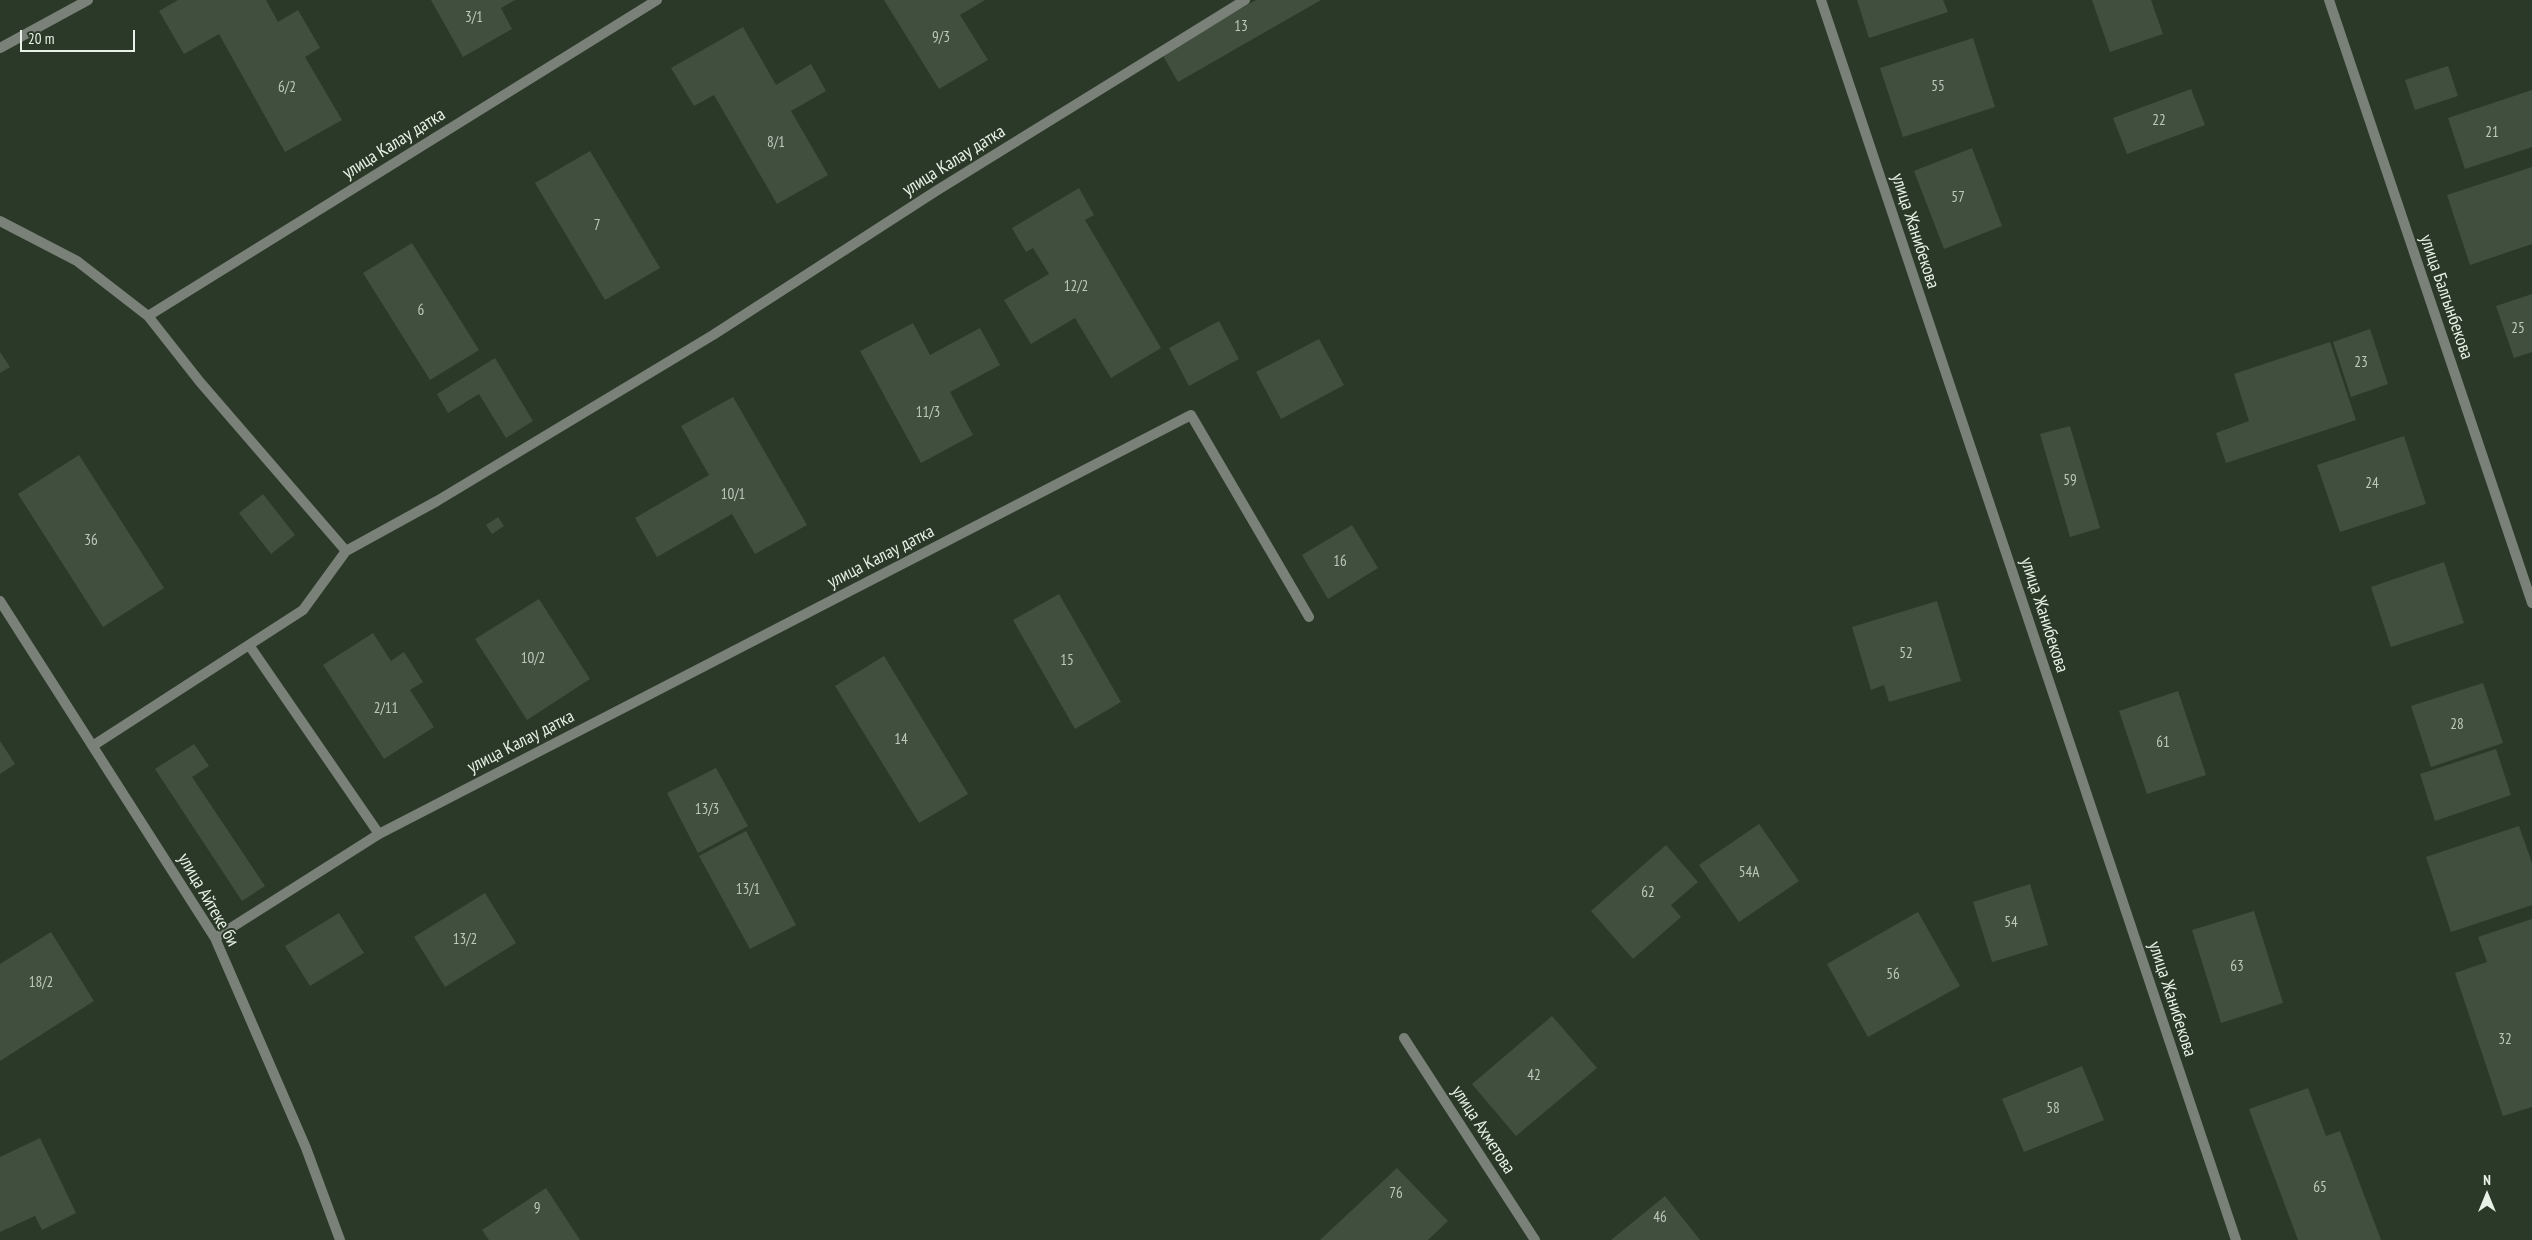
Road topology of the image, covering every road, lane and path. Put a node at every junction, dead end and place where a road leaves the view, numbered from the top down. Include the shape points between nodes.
1 (88, 0) edge
2 (657, 0) edge
3 (1245, 0) edge
4 (1821, 0) edge
5 (2329, 0) edge
6 (0, 48) edge
7 (0, 221) edge
8 (148, 316) junction
9 (346, 552) junction
10 (0, 602) edge
11 (2532, 603) edge
12 (1308, 617) dead end
13 (249, 645) junction
14 (94, 745) junction
15 (379, 834) junction
16 (215, 938) junction
17 (1404, 1038) dead end
18 (340, 1240) edge
19 (1534, 1240) edge
20 (2236, 1240) edge

1 - 6 street
2 - 8 street, улица Калау датка
3 - 9 street, улица Калау датка via 936,191 713,336
4 - 20 street, улица Жанибекова
5 - 11 street, улица Балгынбекова
7 - 8 street via 77,261
8 - 9 street via 200,382
9 - 13 street, улица Калау датка via 303,610
10 - 14 street, улица Айтеке би
12 - 15 street, улица Калау датка via 1191,415
13 - 14 street, улица Калау датка
13 - 15 street
14 - 16 street, улица Айтеке би
15 - 16 street, улица Калау датка
16 - 18 street, улица Айтеке би via 306,1148
17 - 19 street, улица Ахметова

